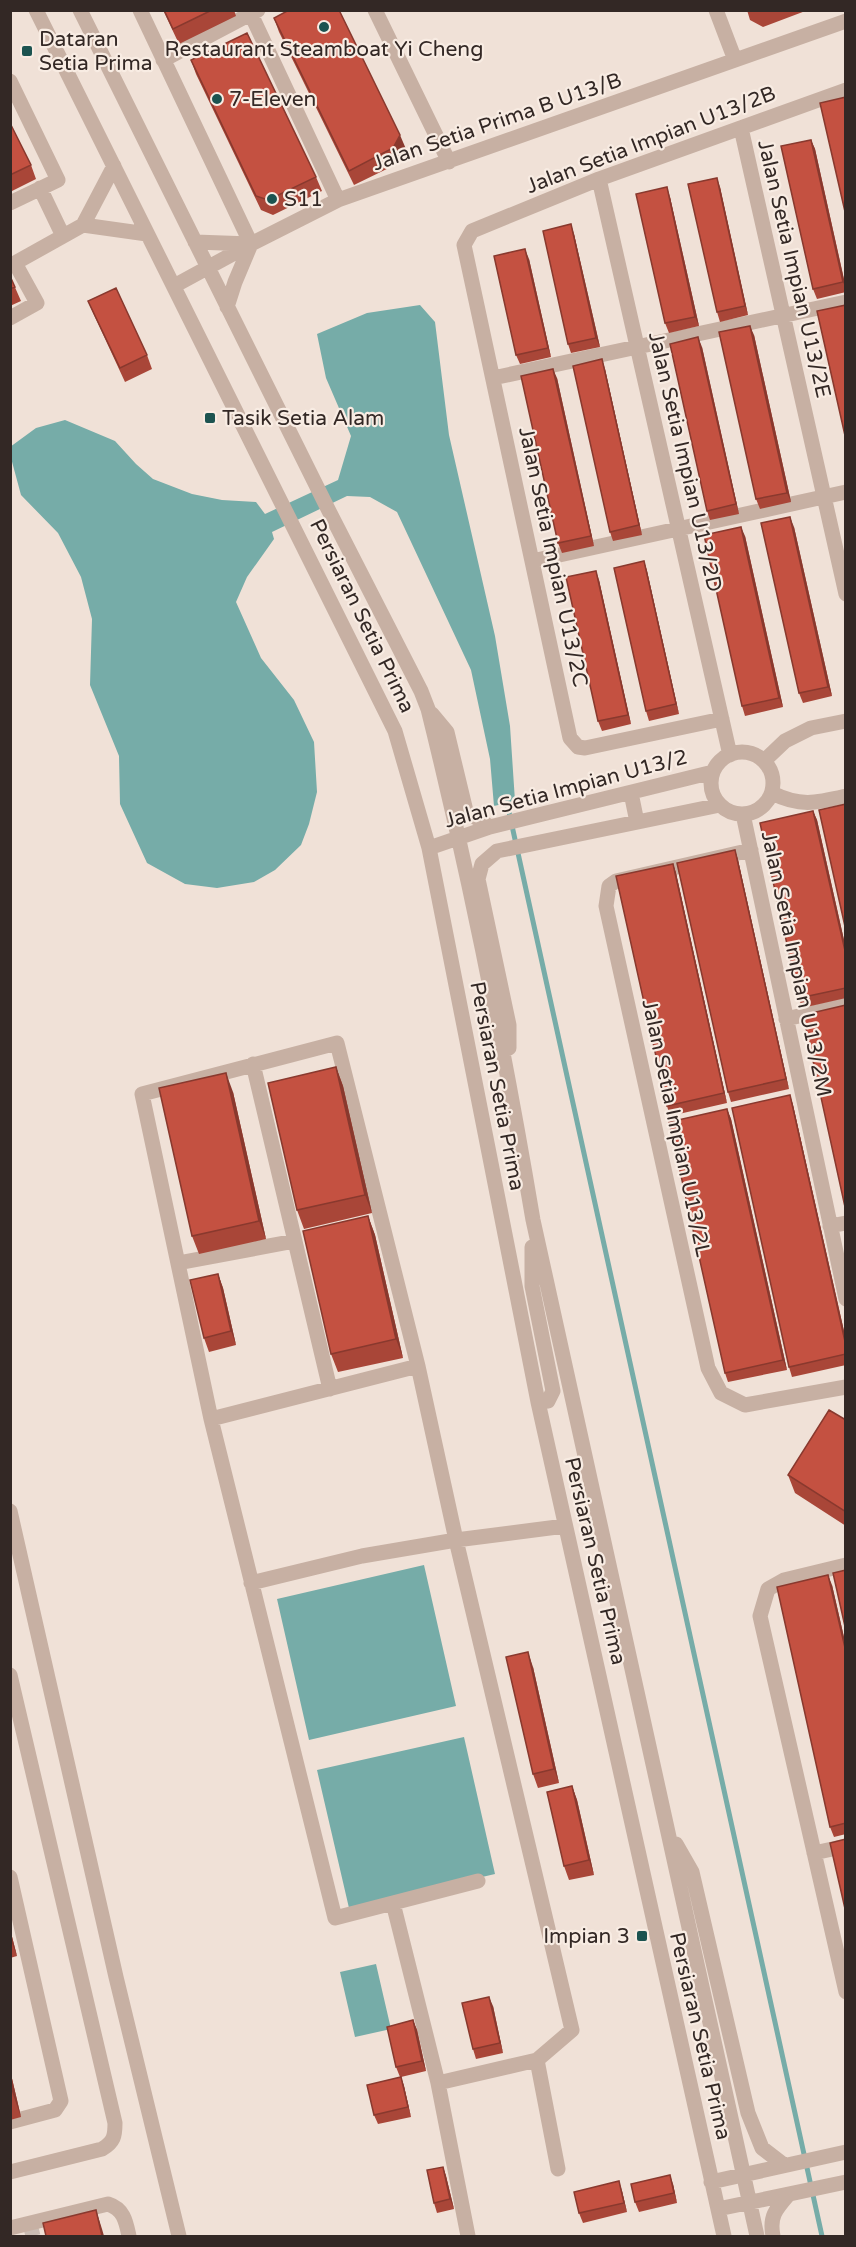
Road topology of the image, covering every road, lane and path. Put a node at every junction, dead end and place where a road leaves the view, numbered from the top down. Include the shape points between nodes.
1 (36, 10) edge
2 (80, 10) edge
3 (140, 10) edge
4 (375, 10) edge
5 (716, 10) edge
6 (252, 12) edge
7 (846, 21) edge
8 (163, 60) junction
9 (735, 60) junction
10 (10, 81) edge
11 (846, 90) edge
12 (741, 128) junction
13 (449, 162) junction
14 (114, 166) junction
15 (599, 179) junction
16 (40, 188) junction
17 (338, 200) junction
18 (10, 203) edge
19 (83, 225) junction
20 (472, 231) joint
21 (147, 234) junction
22 (63, 236) junction
23 (195, 242) junction
24 (251, 244) junction
25 (208, 268) junction
26 (174, 286) junction
27 (846, 302) edge
28 (227, 307) junction
29 (784, 316) junction
30 (10, 318) edge
31 (637, 346) junction
32 (493, 378) junction
33 (846, 492) edge
34 (824, 497) junction
35 (679, 529) junction
36 (532, 561) junction
37 (846, 594) edge
38 (428, 709) junction
39 (722, 719) junction
40 (846, 721) edge
41 (730, 755) junction
42 (764, 761) junction
43 (713, 772) junction
44 (631, 793) junction
45 (772, 793) junction
46 (846, 796) edge
47 (720, 805) junction
48 (743, 814) junction
49 (637, 822) junction
50 (491, 827) junction
51 (460, 837) junction
52 (429, 848) junction
53 (751, 850) junction
54 (846, 1005) edge
55 (786, 1019) junction
56 (253, 1064) junction
57 (508, 1072) junction
58 (532, 1220) junction
59 (846, 1223) edge
60 (830, 1226) junction
61 (295, 1241) junction
62 (178, 1263) junction
63 (846, 1299) edge
64 (418, 1366) junction
65 (846, 1387) edge
66 (330, 1389) junction
67 (538, 1402) junction
68 (211, 1419) junction
69 (10, 1511) edge
70 (565, 1526) junction
71 (456, 1540) junction
72 (846, 1565) edge
73 (251, 1583) junction
74 (10, 1675) edge
75 (668, 1830) junction
76 (846, 1846) edge
77 (814, 1853) junction
78 (10, 1877) edge
79 (478, 1881) dead end
80 (393, 1904) junction
81 (846, 1992) edge
82 (537, 2060) junction
83 (438, 2082) junction
84 (10, 2122) edge
85 (846, 2152) edge
86 (784, 2165) junction
87 (558, 2169) dead end
88 (10, 2172) edge
89 (743, 2175) junction
90 (711, 2182) junction
91 (846, 2182) edge
92 (789, 2194) junction
93 (749, 2202) junction
94 (718, 2209) junction
95 (10, 2228) edge
96 (721, 2233) edge
97 (129, 2236) edge
98 (179, 2236) edge
99 (468, 2236) edge
100 (757, 2236) edge
101 (773, 2236) edge

1 - 14 street, Persiaran Setia Prima
2 - 23 street, Persiaran Setia Prima
3 - 8 street
4 - 13 street
5 - 9 street
6 - 8 street
6 - 17 street
7 - 9 street, Jalan Setia Prima B U13/B
8 - 24 street
9 - 13 street, Jalan Setia Prima B U13/B
10 - 16 street via 58,180
11 - 12 street, Jalan Setia Impian U13/2B
12 - 15 street, Jalan Setia Impian U13/2B
12 - 29 street, Jalan Setia Impian U13/2E
13 - 17 street, Jalan Setia Prima B U13/B
14 - 19 street
14 - 21 street, Persiaran Setia Prima
15 - 20 street, Jalan Setia Impian U13/2B
15 - 31 street, Jalan Setia Impian U13/2D
16 - 18 street
16 - 22 street
17 - 24 street, Jalan Setia Prima B U13/B
19 - 21 street
19 - 22 street
20 - 32 street, Jalan Setia Impian U13/2C via 464,246
21 - 26 street, Persiaran Setia Prima
22 - 30 street via 15,263 37,303
23 - 24 street
23 - 25 street, Persiaran Setia Prima
24 - 25 street, Jalan Setia Prima B U13/B
24 - 28 street
25 - 26 street, Jalan Setia Prima B U13/B
25 - 28 street, Persiaran Setia Prima
26 - 52 street, Persiaran Setia Prima via 396,731
27 - 29 street
28 - 38 street, Persiaran Setia Prima
29 - 31 street
29 - 34 street, Jalan Setia Impian U13/2E
31 - 32 street
31 - 35 street, Jalan Setia Impian U13/2D
32 - 36 street, Jalan Setia Impian U13/2C
33 - 34 street
34 - 35 street
34 - 37 street, Jalan Setia Impian U13/2E
35 - 36 street
35 - 39 street, Jalan Setia Impian U13/2D
36 - 39 street, Jalan Setia Impian U13/2C via 570,738 578,747
38 - 50 street via 447,732 466,811
38 - 51 street, Persiaran Setia Prima
39 - 41 street, Jalan Setia Impian U13/2D
40 - 42 street via 811,728 785,741
41 - 42 street via 748,753
41 - 43 street
42 - 45 street via 772,776
43 - 44 street, Jalan Setia Impian U13/2
43 - 47 street via 712,789
44 - 49 street
44 - 50 street, Jalan Setia Impian U13/2
45 - 46 street via 813,804
45 - 48 street via 761,808
47 - 48 street
47 - 49 street, Jalan Setia Impian U13/2
48 - 53 street, Jalan Setia Impian U13/2M
49 - 57 street, Jalan Setia Impian U13/2 via 497,852 482,864 478,879 509,1025
50 - 51 street, Jalan Setia Impian U13/2
51 - 52 street, Jalan Setia Impian U13/2
51 - 57 street, Persiaran Setia Prima
52 - 67 street, Persiaran Setia Prima
53 - 55 street, Jalan Setia Impian U13/2M
53 - 65 street, Jalan Setia Impian U13/2L via 616,881 609,886 606,906 661,1129 708,1368 721,1393 745,1405
54 - 55 street
55 - 60 street, Jalan Setia Impian U13/2M via 797,1097
56 - 61 street
56 - 62 street via 142,1094
56 - 64 street via 337,1043
57 - 58 street, Persiaran Setia Prima
58 - 67 street via 532,1287 553,1390 548,1401
58 - 75 street, Persiaran Setia Prima
59 - 60 street
60 - 63 street, Jalan Setia Impian U13/2M
61 - 62 street
61 - 66 street
62 - 68 street
64 - 66 street
64 - 71 street
66 - 68 street
67 - 70 street, Persiaran Setia Prima
68 - 73 street
69 - 98 street
70 - 71 street
70 - 90 street, Persiaran Setia Prima
71 - 73 street via 362,1556
71 - 82 street via 572,2030
72 - 77 street via 784,1580 768,1589 760,1616
73 - 80 street via 335,1918
74 - 88 street via 115,2123 111,2144 102,2149
75 - 86 street via 692,1872 748,2113 762,2148
75 - 89 street, Persiaran Setia Prima
76 - 77 street
77 - 81 street
78 - 84 street via 61,2101 56,2110
79 - 80 street
80 - 83 street
82 - 83 street
82 - 87 street
83 - 99 street
85 - 86 street
86 - 89 street
89 - 90 street
89 - 93 street, Persiaran Setia Prima
90 - 94 street, Persiaran Setia Prima
91 - 92 street
92 - 93 street
92 - 101 street via 777,2207 771,2223
93 - 94 street
93 - 100 street, Persiaran Setia Prima
94 - 96 street, Persiaran Setia Prima
95 - 97 street via 108,2204 123,2214

